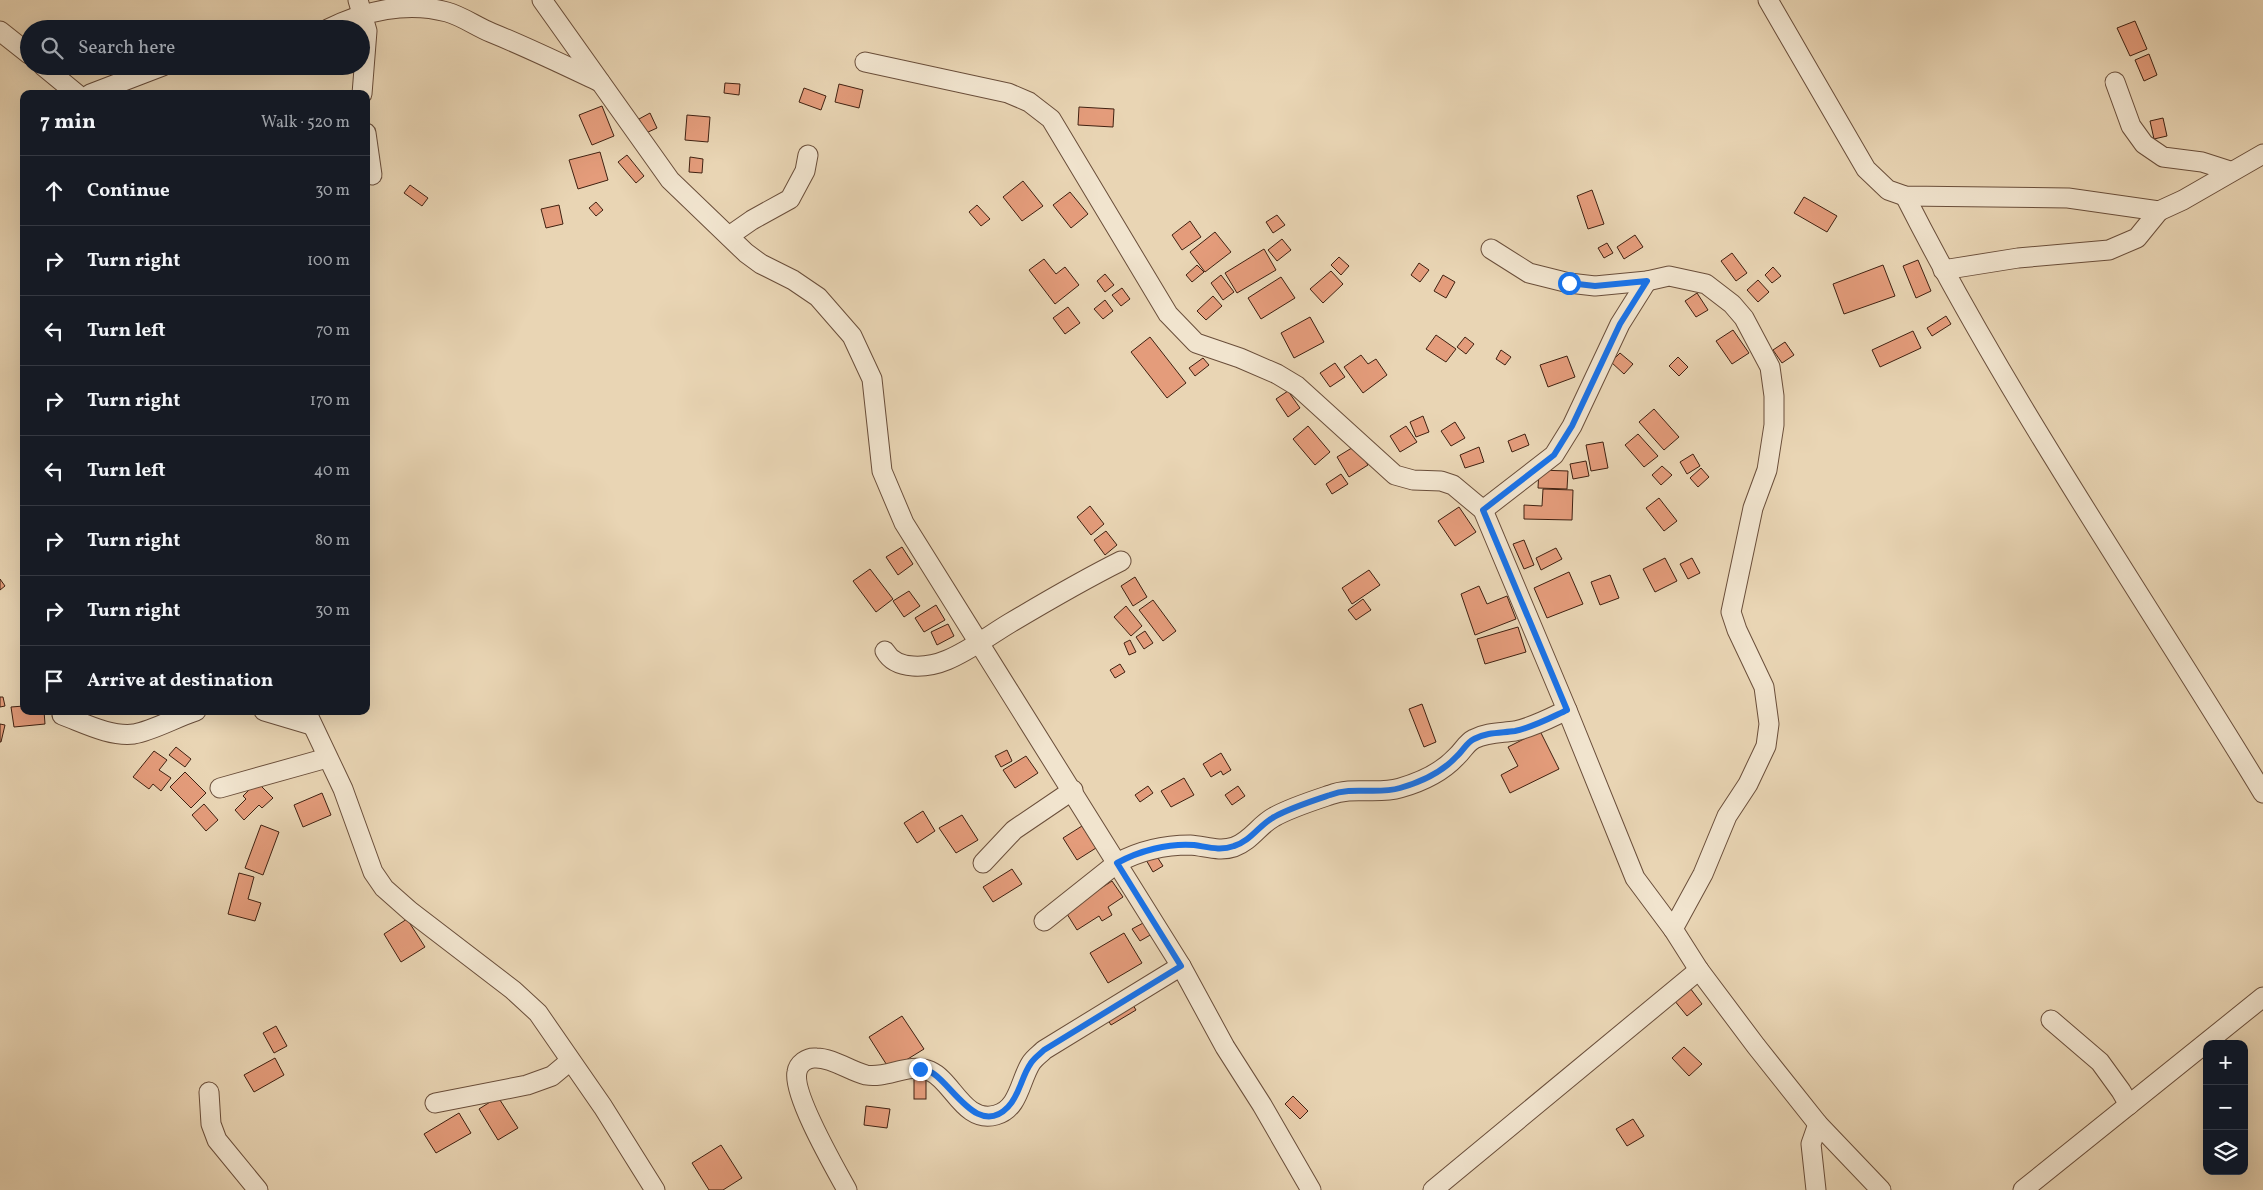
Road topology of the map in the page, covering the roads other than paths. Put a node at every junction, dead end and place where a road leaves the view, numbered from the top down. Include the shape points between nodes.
1 (542, 0) edge
2 (1768, 0) edge
3 (360, 7) edge
4 (341, 20) edge
5 (364, 20) edge
6 (0, 31) edge
7 (20, 47) edge
8 (865, 62) dead end
9 (54, 75) edge
10 (140, 75) edge
11 (364, 75) edge
12 (2115, 82) dead end
13 (604, 84) junction
14 (72, 90) edge
15 (100, 90) edge
16 (362, 90) edge
17 (2263, 154) edge
18 (808, 156) dead end
19 (370, 160) edge
20 (2230, 171) junction
21 (372, 174) dead end
22 (1905, 196) junction
23 (2159, 211) junction
24 (729, 236) junction
25 (1490, 249) dead end
26 (1942, 270) junction
27 (1647, 281) junction
28 (1483, 510) junction
29 (1121, 562) dead end
30 (979, 642) junction
31 (884, 651) dead end
32 (1567, 710) junction
33 (183, 715) edge
34 (289, 715) edge
35 (62, 716) dead end
36 (308, 718) edge
37 (327, 758) junction
38 (220, 788) dead end
39 (1073, 790) junction
40 (2263, 793) edge
41 (983, 863) dead end
42 (1117, 863) junction
43 (1044, 921) dead end
44 (1673, 929) junction
45 (1181, 966) junction
46 (1699, 970) junction
47 (2263, 997) edge
48 (2051, 1020) dead end
49 (570, 1061) junction
50 (209, 1092) dead end
51 (434, 1103) dead end
52 (2129, 1105) junction
53 (1818, 1124) junction
54 (258, 1190) edge
55 (655, 1190) edge
56 (847, 1190) edge
57 (1311, 1190) edge
58 (1434, 1190) edge
59 (1816, 1190) edge
60 (1881, 1190) edge
61 (2023, 1190) edge

1 - 13 street
2 - 22 street via 1866,169 1888,190
3 - 4 street
3 - 5 street
3 - 13 street via 415,7 448,12
6 - 7 street
8 - 28 street via 1008,93 1029,102 1050,119 1168,314 1196,343 1255,364 1297,386 1395,475 1412,480 1441,481 1462,492
9 - 14 street
10 - 15 street
11 - 16 street
12 - 20 street via 2131,126 2144,144 2163,157 2202,162
13 - 24 street via 670,180
17 - 20 street
18 - 24 street via 805,171 790,200
19 - 21 street
20 - 23 street
22 - 23 street via 2068,198
22 - 26 street
23 - 26 street via 2137,238 2110,250 2018,258
24 - 30 street via 760,264 818,297 852,336 872,379 882,472 904,523
25 - 27 street via 1529,273 1553,281 1595,286
26 - 40 street via 2036,430
27 - 28 street via 1620,324 1572,426 1554,455
27 - 44 street via 1669,276 1686,278 1706,284 1732,304 1752,331 1770,367 1774,396 1774,425 1767,470 1753,508 1731,612 1736,630 1764,687 1769,724 1766,746 1748,784 1727,816 1704,874
28 - 32 street
29 - 30 street via 1050,598
30 - 31 street via 931,665 900,665
30 - 39 street
32 - 42 street via 1535,726 1474,738 1434,775 1403,787 1388,792 1358,790 1332,794 1273,817 1237,846 1225,849 1190,845 1166,847
32 - 44 street via 1635,878
33 - 35 street via 134,734 112,733
34 - 36 street
36 - 37 street
37 - 38 street
37 - 49 street via 343,789 373,872 384,888 538,1013
39 - 41 street via 1014,830
39 - 42 street
42 - 43 street
42 - 45 street
44 - 46 street
45 - 56 street via 1044,1050 1030,1064 1014,1101 997,1115 986,1116 972,1111 929,1070 910,1069 880,1076 866,1075 825,1059 815,1057 806,1060 796,1073 801,1098
45 - 57 street
46 - 53 street
46 - 58 street
47 - 52 street
48 - 52 street via 2100,1062
49 - 51 street via 552,1076 528,1085
49 - 55 street
50 - 54 street via 211,1124 217,1140
52 - 61 street
53 - 59 street via 1811,1144
53 - 60 street

